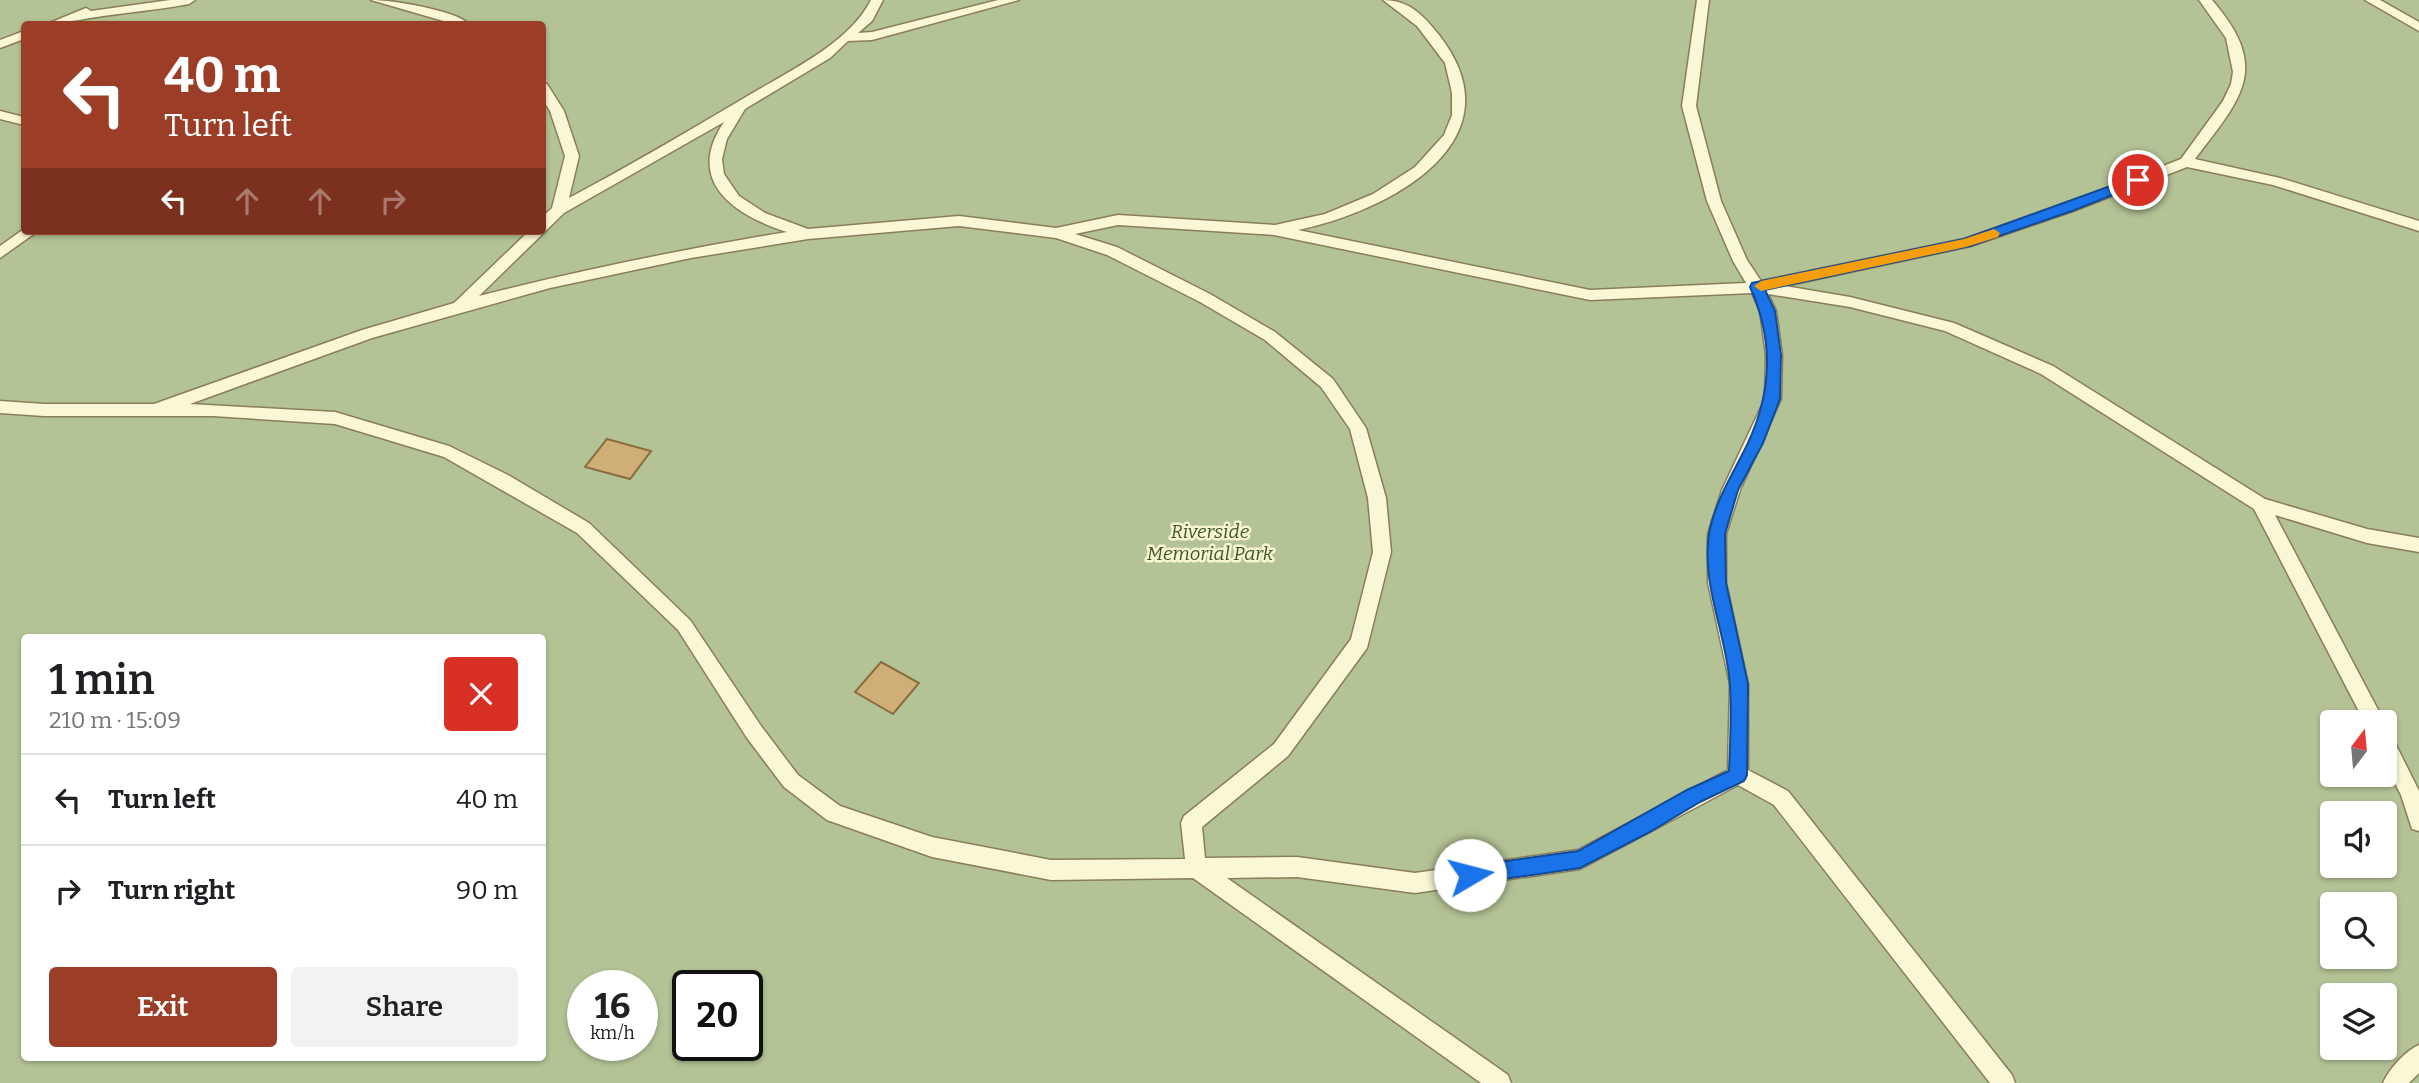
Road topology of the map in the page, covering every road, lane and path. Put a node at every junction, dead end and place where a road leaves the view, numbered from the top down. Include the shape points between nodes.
1 (111, 0) edge
2 (189, 0) edge
3 (377, 0) edge
4 (877, 0) edge
5 (1013, 0) edge
6 (1389, 0) edge
7 (1703, 0) edge
8 (2205, 0) edge
9 (2371, 0) edge
10 (77, 16) junction
11 (61, 21) edge
12 (454, 21) edge
13 (2419, 27) edge
14 (21, 36) edge
15 (845, 38) junction
16 (0, 44) edge
17 (546, 93) edge
18 (743, 104) junction
19 (0, 115) edge
20 (21, 120) edge
21 (2186, 162) junction
22 (559, 210) junction
23 (546, 222) edge
24 (2419, 226) edge
25 (1274, 230) junction
26 (1057, 233) junction
27 (808, 234) junction
28 (25, 235) edge
29 (534, 235) edge
30 (0, 253) edge
31 (1757, 287) junction
32 (459, 307) junction
33 (0, 407) edge
34 (155, 410) junction
35 (2260, 504) junction
36 (2419, 545) edge
37 (2368, 710) edge
38 (2398, 769) edge
39 (1738, 775) junction
40 (2419, 822) edge
41 (1196, 868) junction
42 (2419, 1056) edge
43 (1500, 1083) edge
44 (2004, 1083) edge
45 (2395, 1083) edge

1 - 10 lane
2 - 10 lane
3 - 12 lane
4 - 15 lane via 868,18
5 - 15 lane via 872,36
6 - 25 lane via 1427,27 1455,67 1462,108 1448,144 1421,170 1374,199 1334,216
7 - 31 lane via 1689,106 1714,201 1740,261
8 - 21 lane via 2226,24 2238,53 2238,85
9 - 13 lane
10 - 11 lane
14 - 16 lane
15 - 18 lane
17 - 22 lane via 572,156
18 - 22 lane
18 - 27 lane via 722,135 715,159 721,183 742,206 775,225
19 - 20 lane
21 - 24 lane via 2275,181
21 - 31 lane via 1966,243
22 - 23 lane
25 - 26 lane via 1118,220
25 - 31 lane via 1590,295
26 - 27 lane via 959,221
26 - 41 lane via 1112,251 1205,298 1270,336 1327,383 1359,428 1377,498 1382,552 1360,642 1281,750 1191,823
27 - 32 lane via 550,283
28 - 30 lane
29 - 32 lane
31 - 35 lane via 1850,302 1950,327 2046,370
31 - 39 lane via 1768,311 1773,399 1731,490 1717,534 1717,583 1739,684
32 - 34 lane via 367,334
33 - 34 lane
34 - 41 lane via 335,418 449,452 583,528 684,625 791,781 834,813 932,847 1051,870
35 - 36 lane via 2367,537
35 - 37 lane
38 - 40 lane
39 - 41 lane via 1580,859 1415,883 1297,867
39 - 44 lane via 1781,798
41 - 43 lane
42 - 45 lane

